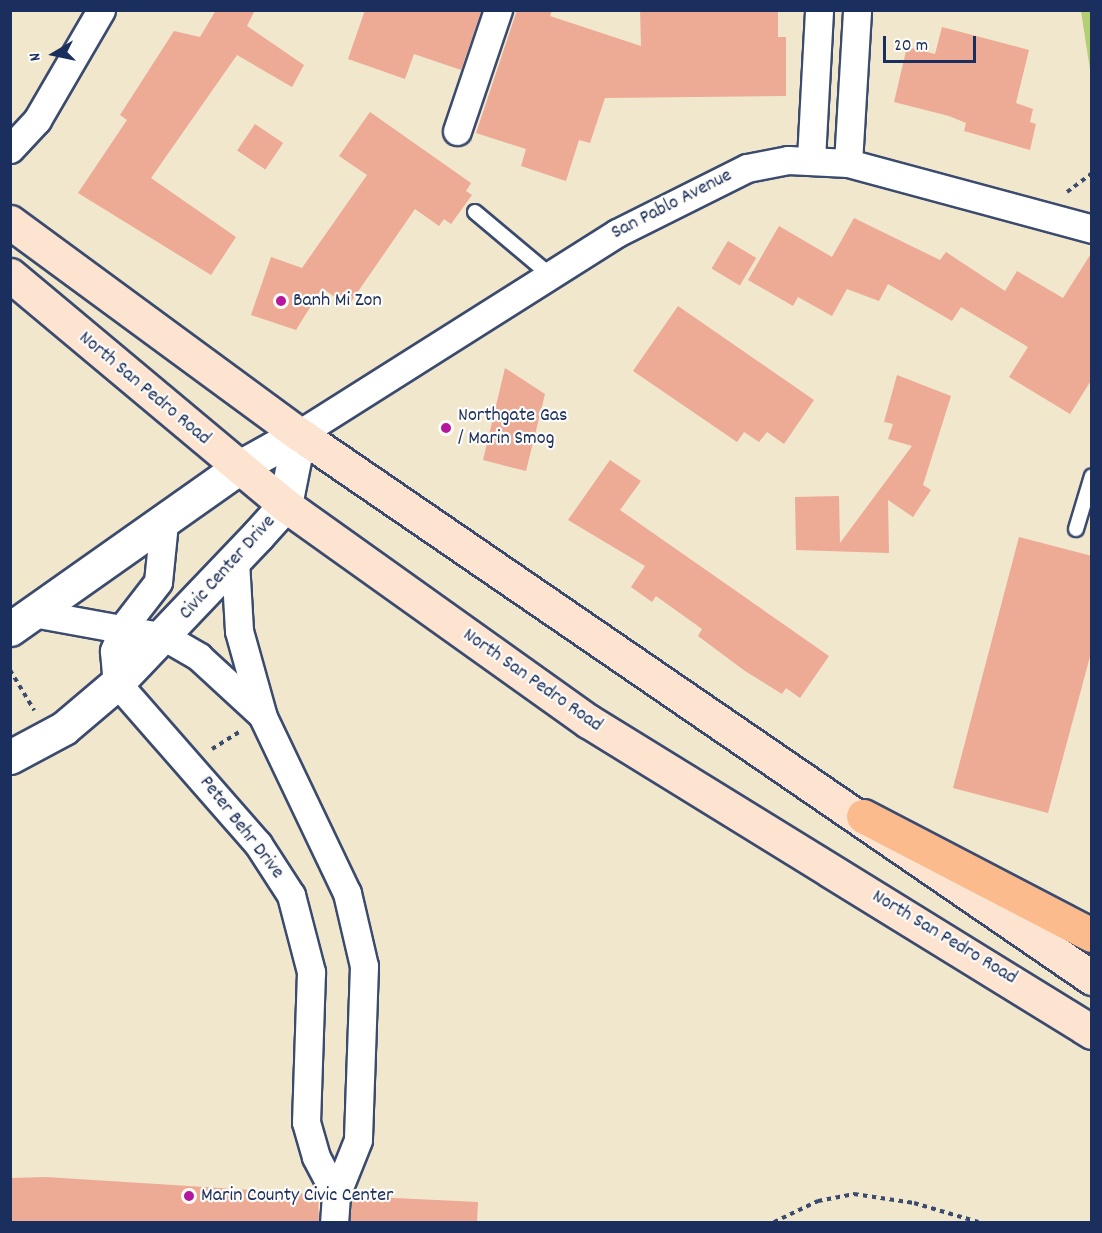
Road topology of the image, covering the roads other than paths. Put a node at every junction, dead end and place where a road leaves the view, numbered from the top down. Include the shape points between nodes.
1 (101, 10) edge
2 (498, 10) edge
3 (819, 10) edge
4 (856, 10) edge
5 (457, 131) dead end
6 (10, 149) edge
7 (811, 159) junction
8 (848, 162) junction
9 (475, 212) dead end
10 (10, 222) edge
11 (1092, 229) edge
12 (549, 274) junction
13 (10, 276) edge
14 (299, 434) junction
15 (238, 468) junction
16 (1092, 476) edge
17 (285, 505) junction
18 (164, 523) junction
19 (1076, 529) dead end
20 (235, 561) junction
21 (22, 621) edge
22 (124, 626) junction
23 (165, 637) junction
24 (117, 682) junction
25 (256, 721) junction
26 (10, 757) edge
27 (863, 816) junction
28 (1092, 935) edge
29 (1092, 978) edge
30 (1092, 1032) edge
31 (336, 1195) junction
32 (334, 1222) edge

1 - 6 street via 37,120
2 - 5 street
3 - 7 street
4 - 8 street
7 - 8 street, San Pablo Avenue
7 - 12 street, San Pablo Avenue via 767,163 713,181
8 - 11 street, San Pablo Avenue
9 - 12 lane
10 - 14 main road
12 - 14 street, San Pablo Avenue
13 - 15 main road, North San Pedro Road
14 - 15 street
14 - 17 street, Civic Center Drive
14 - 27 main road via 681,700
15 - 17 main road, North San Pedro Road
15 - 18 street
16 - 19 lane
17 - 20 street, Civic Center Drive
17 - 30 main road, North San Pedro Road via 629,748 958,945
18 - 21 street
18 - 22 street via 158,582
20 - 23 street, Civic Center Drive
20 - 25 street, Peter Behr Drive via 239,631
21 - 22 street, Peter Behr Drive
22 - 23 street, Peter Behr Drive
22 - 24 street via 114,651
23 - 24 street, Civic Center Drive
23 - 25 street, Peter Behr Drive via 199,657
24 - 26 street, Civic Center Drive via 64,728
24 - 31 street, Peter Behr Drive via 258,844 291,895 311,972 308,1131
25 - 31 street, Peter Behr Drive via 344,886 364,966 358,1140
27 - 28 highway
27 - 29 main road via 923,864
31 - 32 street, Peter Behr Drive

